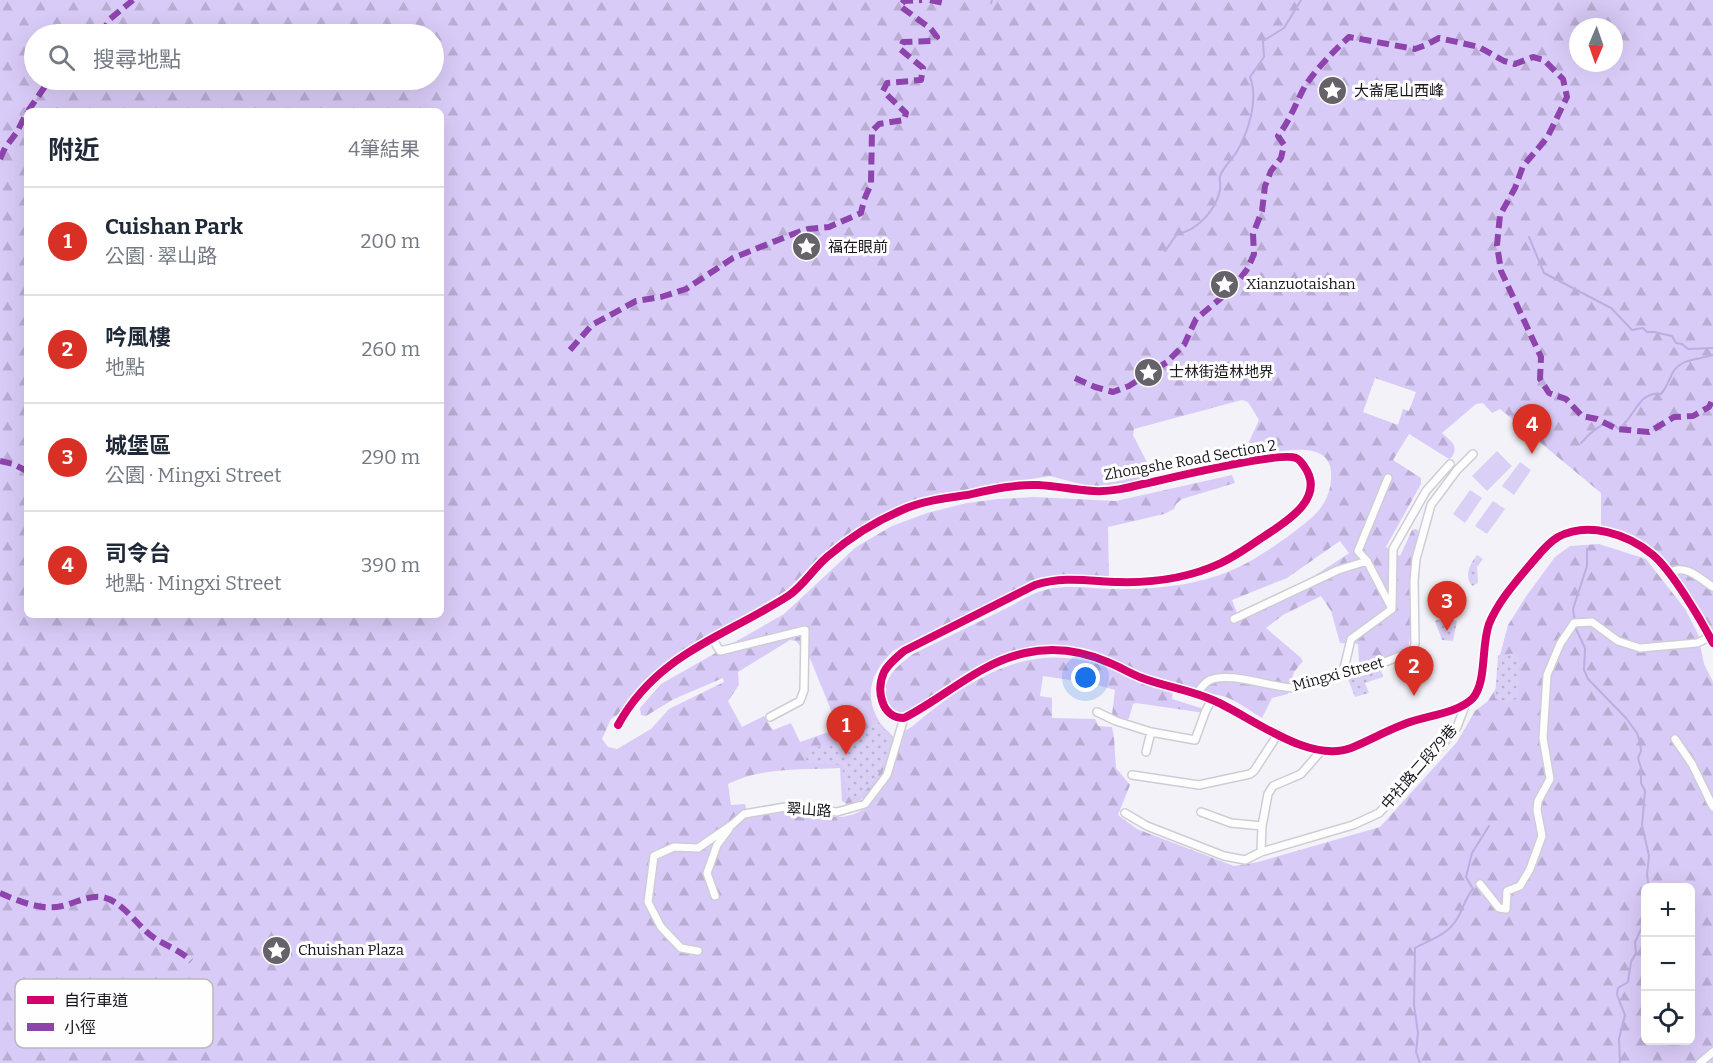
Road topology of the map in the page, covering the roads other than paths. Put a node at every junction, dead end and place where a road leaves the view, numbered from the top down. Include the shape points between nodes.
1 (1473, 454) dead end
2 (1450, 464) dead end
3 (1388, 478) dead end
4 (1367, 561) junction
5 (1669, 573) junction
6 (1713, 587) edge
7 (1392, 609) junction
8 (1234, 619) dead end
9 (712, 638) junction
10 (1711, 640) edge
11 (1343, 674) junction
12 (1197, 693) junction
13 (1212, 700) junction
14 (1465, 706) junction
15 (1097, 712) dead end
16 (770, 717) dead end
17 (904, 717) junction
18 (618, 725) dead end
19 (1151, 732) junction
20 (1278, 734) junction
21 (1675, 740) dead end
22 (1321, 751) junction
23 (1146, 752) dead end
24 (1132, 775) dead end
25 (1713, 807) edge
26 (1202, 812) dead end
27 (1125, 813) dead end
28 (733, 824) junction
29 (1262, 826) junction
30 (1261, 852) junction
31 (1480, 884) dead end
32 (715, 896) dead end
33 (698, 951) dead end
34 (1713, 1052) edge
35 (1700, 1063) edge

1 - 11 street, Mingxi Street via 1431,505 1416,559 1413,651
2 - 7 street via 1426,491 1393,549
3 - 4 street via 1358,551
4 - 7 street
4 - 8 street via 1338,570
5 - 6 street via 1674,569 1687,570
5 - 10 street
5 - 14 street via 1642,547 1606,532 1590,529 1557,538 1546,546 1497,608 1488,626 1480,685
7 - 11 street via 1351,639
9 - 16 street via 720,651 805,630 804,690 800,701
9 - 17 street, Zhongshe Road Section 2 via 790,595 827,557 891,515 913,506 1035,484 1117,490 1285,457 1295,458 1306,468 1310,490 1300,509 1220,563 1193,574 1150,581 1049,580 904,651 887,667 881,693 890,714
9 - 18 street, Zhongshe Road Section 2 via 653,678
10 - 31 street via 1640,648 1618,641 1592,622 1574,623 1547,675 1543,738 1550,779 1538,801 1542,836 1520,886 1508,891 1506,909 1499,908
11 - 12 street, Mingxi Street via 1288,688 1213,678
12 - 13 street
12 - 17 street via 1143,678 1090,656 1052,650 1024,653 999,662
13 - 19 street via 1195,740
13 - 20 street
14 - 22 street via 1404,724 1348,749
14 - 30 street, 中社路二段79巷 via 1457,726 1436,753 1379,813 1353,825
15 - 19 street
17 - 28 street, 翠山路 via 886,775 865,804 837,812 791,806 744,814
19 - 23 street
20 - 22 street
20 - 24 street via 1250,774 1199,784
21 - 25 street
22 - 29 street via 1301,774 1273,786
26 - 29 street via 1231,823
27 - 30 street, 中社路二段79巷 via 1147,826 1224,856 1245,860
28 - 32 street via 717,845 707,873
28 - 33 street, 翠山路 via 698,848 674,847 654,856 648,902 662,927 681,948
29 - 30 street
34 - 35 street

